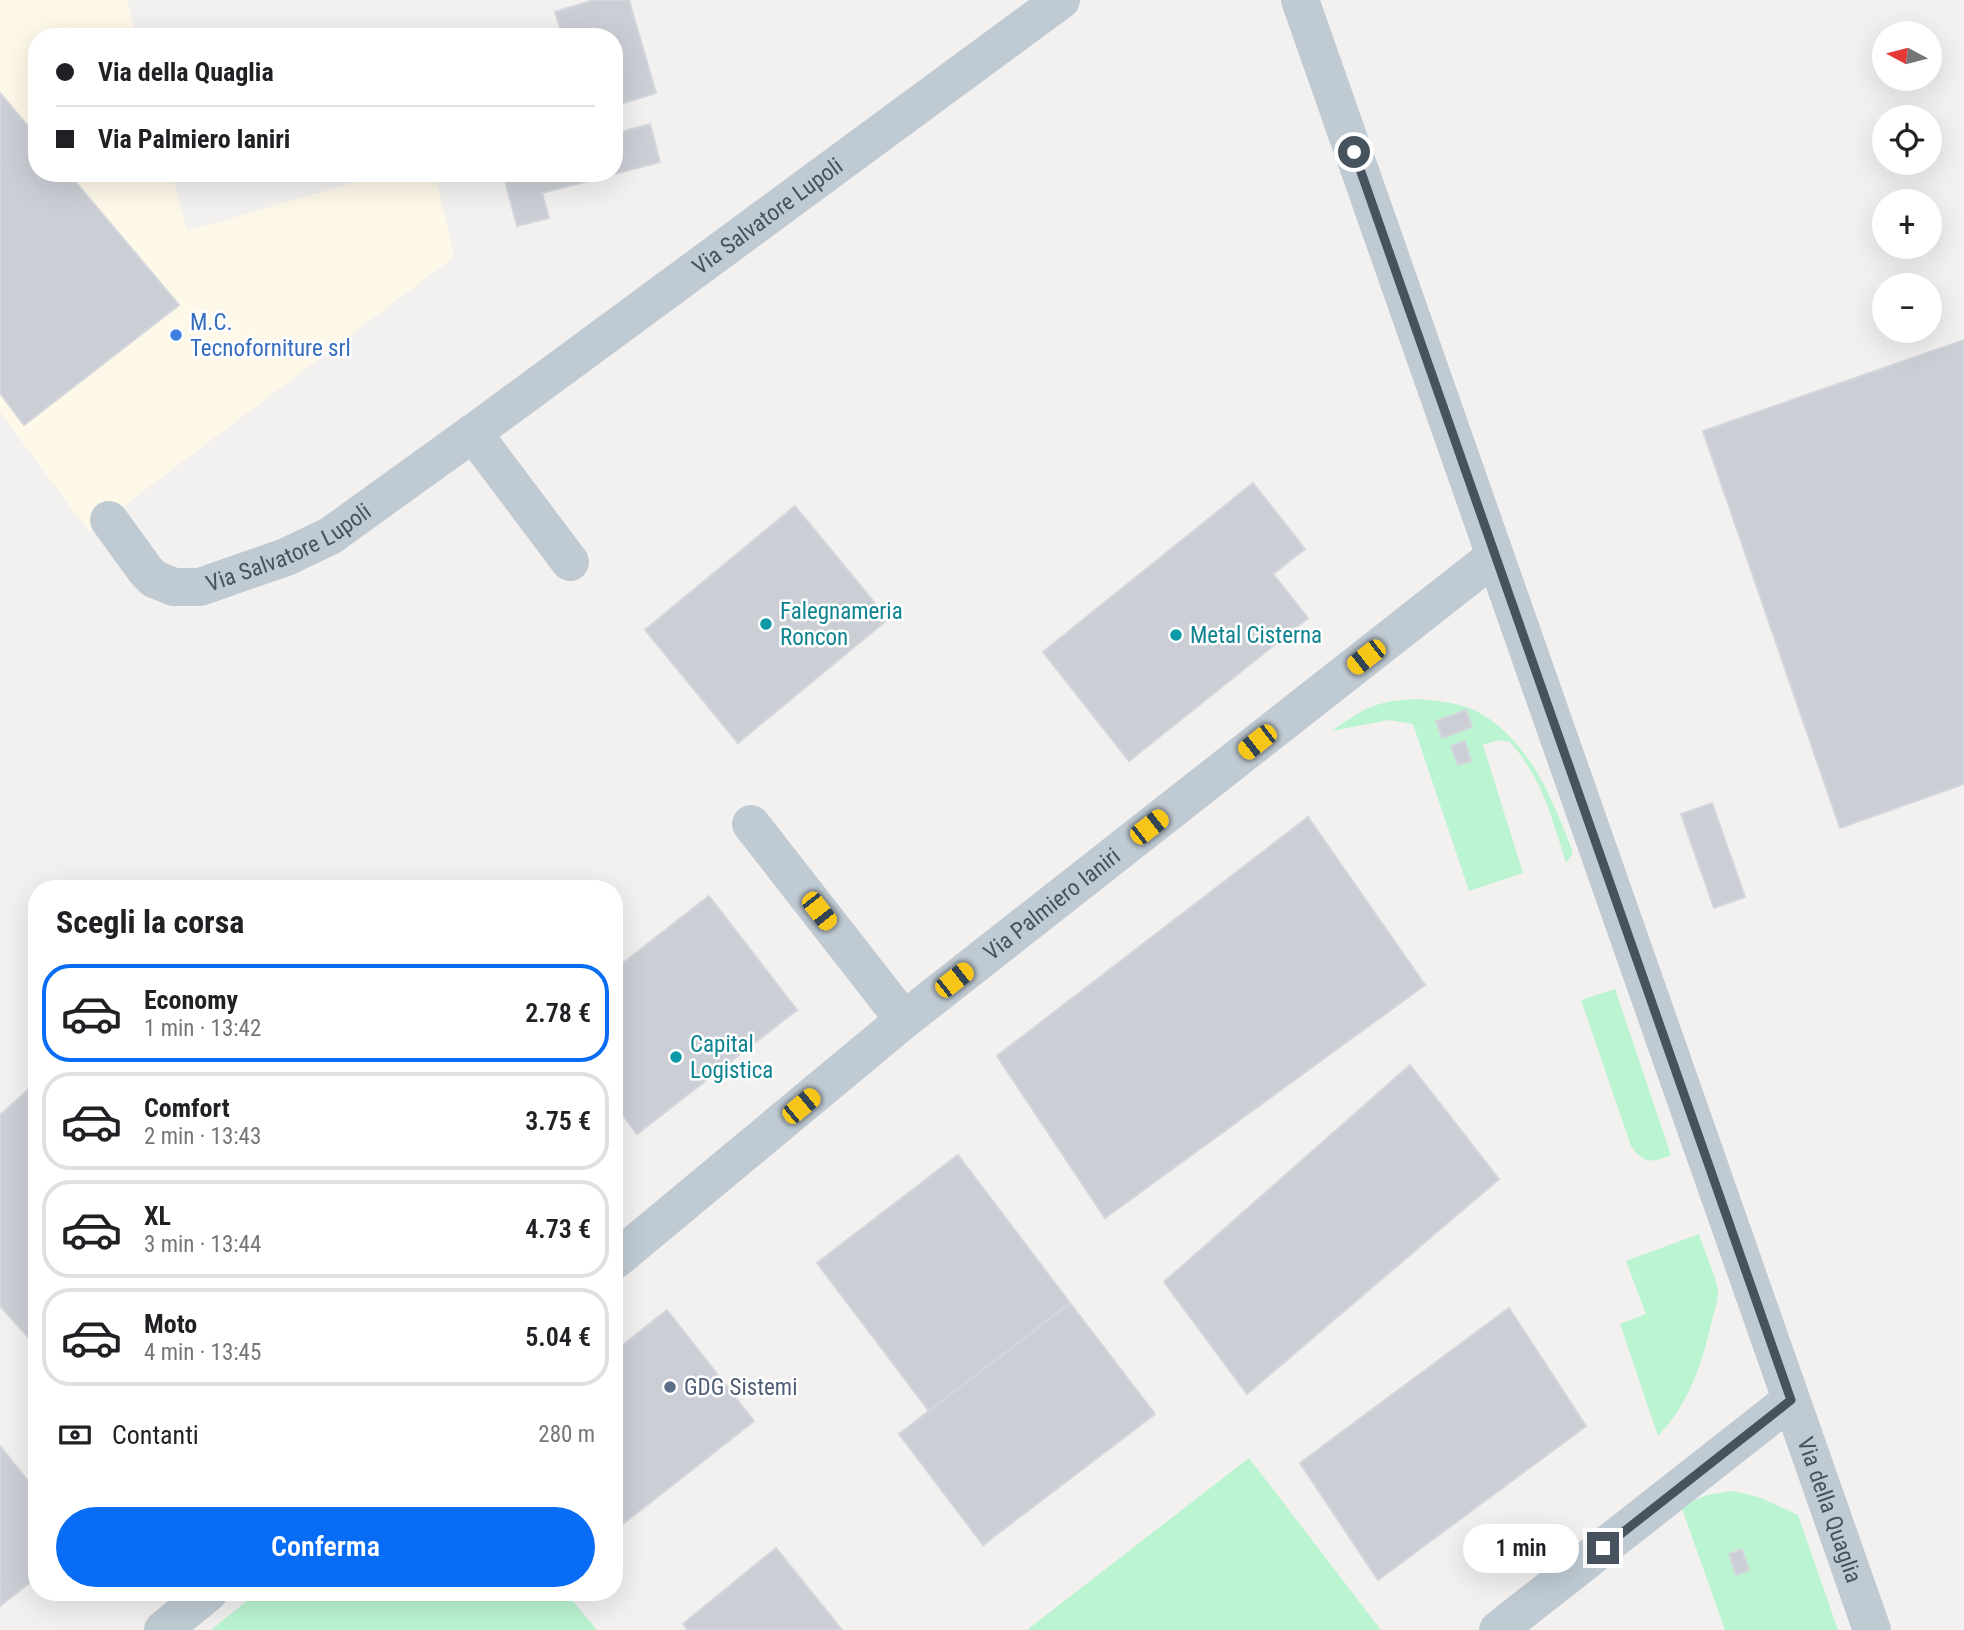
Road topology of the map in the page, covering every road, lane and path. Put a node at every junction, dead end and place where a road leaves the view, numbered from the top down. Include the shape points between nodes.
1 (1061, 0) edge
2 (1300, 0) edge
3 (473, 433) junction
4 (109, 520) dead end
5 (1495, 556) junction
6 (570, 562) dead end
7 (751, 824) dead end
8 (904, 1020) junction
9 (623, 1254) edge
10 (1791, 1400) junction
11 (198, 1601) edge
12 (163, 1630) edge
13 (1498, 1630) edge
14 (1872, 1630) edge

1 - 3 street, Via Salvatore Lupoli
2 - 5 street, Via della Quaglia
3 - 4 street, Via Salvatore Lupoli via 330,536 200,587 174,587 153,579
3 - 6 street
5 - 8 street, Via Palmiero Ianiri
5 - 10 street, Via della Quaglia
7 - 8 street
8 - 9 street, Via Palmiero Ianiri
10 - 13 street
10 - 14 street, Via della Quaglia
11 - 12 street

